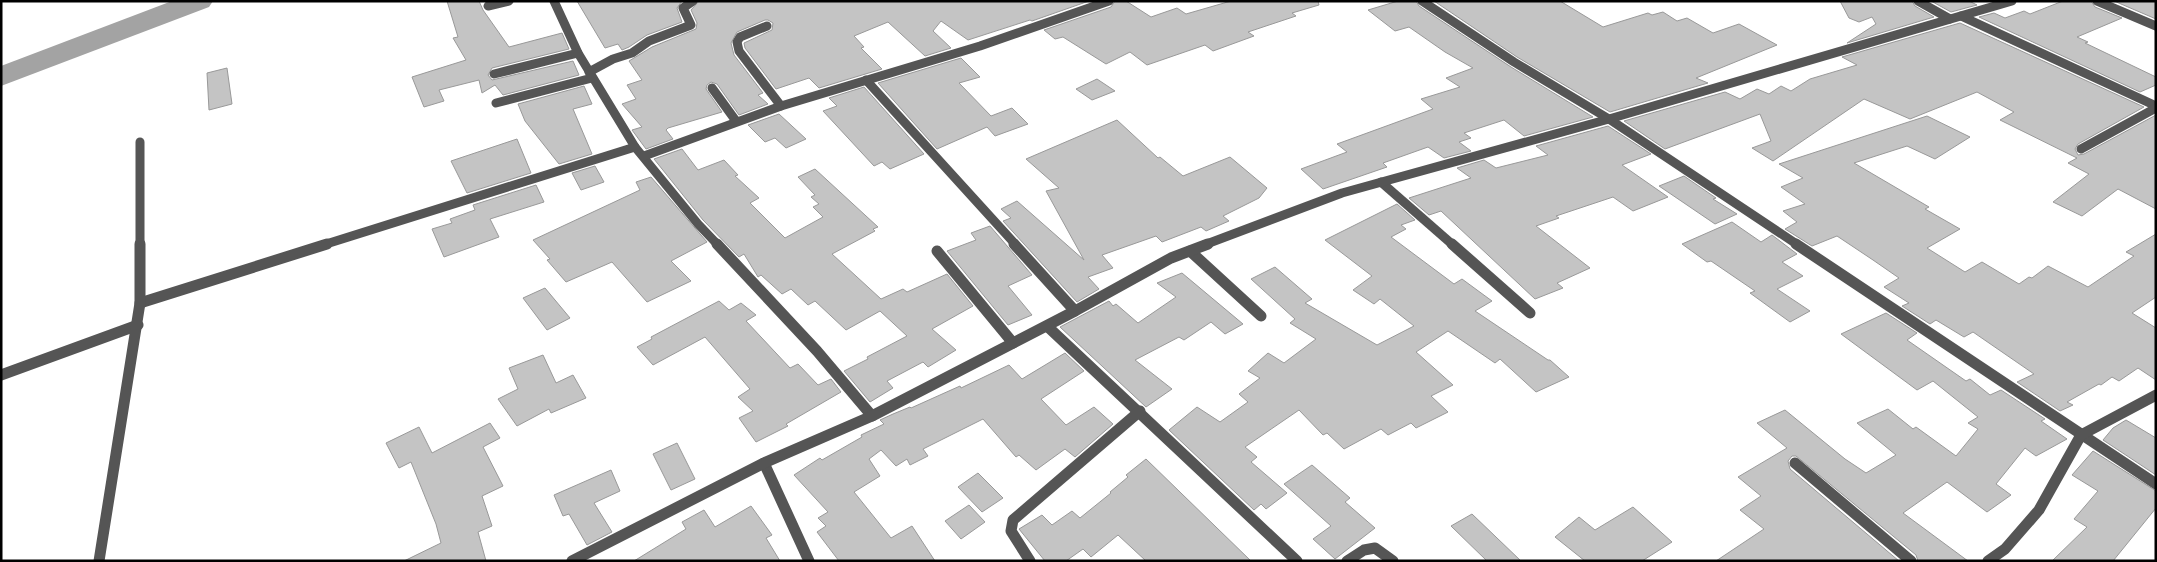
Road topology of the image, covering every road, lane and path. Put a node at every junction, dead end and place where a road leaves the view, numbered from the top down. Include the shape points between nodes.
1 (509, 1) edge
2 (554, 1) edge
3 (693, 1) edge
4 (1109, 1) edge
5 (1422, 1) edge
6 (1918, 1) edge
7 (2012, 1) edge
8 (2096, 1) edge
9 (488, 6) dead end
10 (1961, 16) junction
11 (1950, 20) junction
12 (767, 26) dead end
13 (2156, 26) edge
14 (578, 53) junction
15 (494, 74) dead end
16 (590, 75) junction
17 (866, 80) junction
18 (712, 88) dead end
19 (496, 103) dead end
20 (781, 106) junction
21 (2156, 107) edge
22 (1609, 119) junction
23 (736, 121) junction
24 (140, 142) dead end
25 (635, 147) junction
26 (2081, 149) dead end
27 (644, 156) junction
28 (1381, 182) junction
29 (937, 251) dead end
30 (1190, 251) junction
31 (140, 303) junction
32 (1075, 311) junction
33 (1530, 313) dead end
34 (1261, 316) dead end
35 (138, 325) junction
36 (1047, 326) junction
37 (1013, 343) junction
38 (1, 375) edge
39 (2156, 396) edge
40 (1140, 411) junction
41 (872, 416) junction
42 (2081, 435) junction
43 (1795, 463) dead end
44 (764, 464) junction
45 (2156, 484) edge
46 (99, 561) edge
47 (572, 561) edge
48 (809, 561) edge
49 (1030, 561) edge
50 (1298, 561) edge
51 (1346, 561) edge
52 (1393, 561) edge
53 (1911, 561) edge
54 (1988, 561) edge

1 - 9 street
2 - 14 street
3 - 16 street via 683,8 691,25 606,62
4 - 17 street via 980,46
5 - 22 street via 1528,72
6 - 11 street
7 - 10 street
8 - 13 street
10 - 11 street
10 - 21 street
11 - 22 street
12 - 20 street via 740,37 737,42 739,51
14 - 15 street
14 - 16 street
16 - 19 street
16 - 25 street
17 - 20 street
17 - 32 street
18 - 23 street
20 - 23 street
21 - 26 street
22 - 28 street
22 - 42 street
23 - 27 street
24 - 31 street
25 - 27 street
25 - 31 street
27 - 41 street via 698,224 817,351
28 - 30 street via 1342,193
28 - 33 street
29 - 37 street
30 - 32 street via 1171,258
30 - 34 street
31 - 35 street
32 - 36 street
35 - 38 street
35 - 46 street
36 - 37 street
36 - 40 street
37 - 41 street
39 - 42 street
40 - 49 street via 1013,520 1011,531
40 - 50 street
41 - 44 street
42 - 45 street
42 - 54 street via 2040,510 2005,549
43 - 53 street
44 - 47 street
44 - 48 street
51 - 52 street via 1364,550 1375,548

